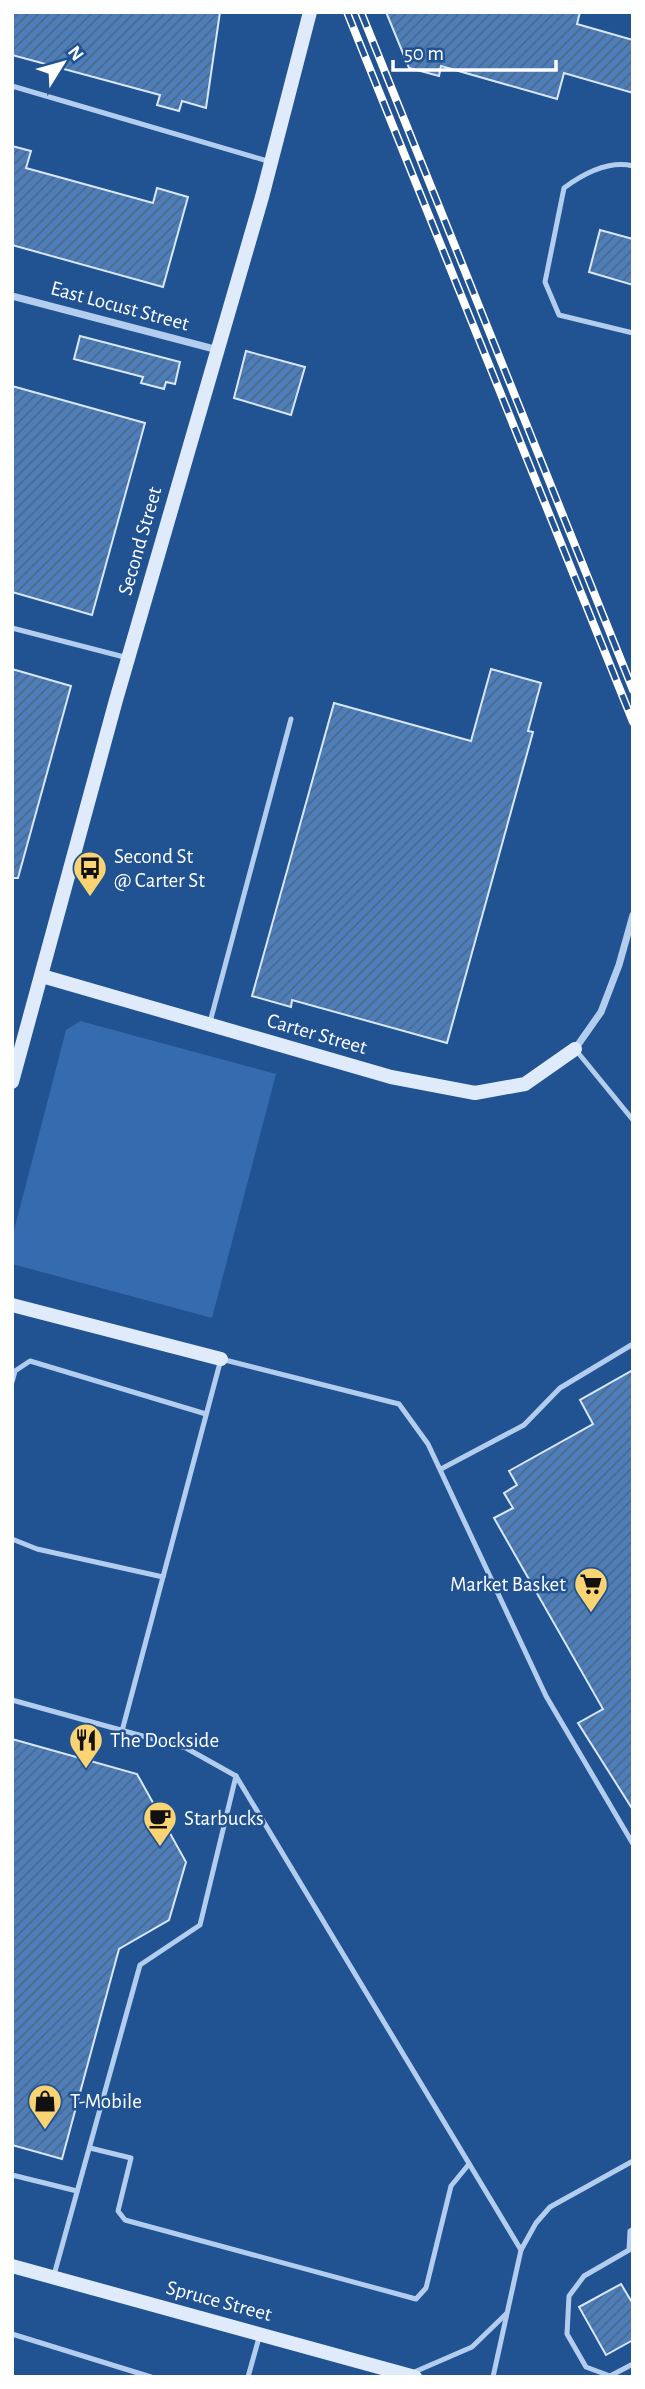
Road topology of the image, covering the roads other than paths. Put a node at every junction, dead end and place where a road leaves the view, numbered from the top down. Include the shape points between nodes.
1 (310, 12) edge
2 (12, 86) edge
3 (271, 162) junction
4 (633, 166) edge
5 (12, 296) edge
6 (633, 332) edge
7 (218, 350) junction
8 (12, 628) edge
9 (128, 658) junction
10 (291, 719) dead end
11 (633, 915) edge
12 (42, 975) junction
13 (209, 1025) junction
14 (575, 1049) junction
15 (15, 1064) edge
16 (12, 1082) edge
17 (633, 1120) edge
18 (12, 1305) edge
19 (633, 1344) edge
20 (222, 1359) junction
21 (12, 1382) edge
22 (206, 1414) junction
23 (441, 1469) junction
24 (12, 1539) edge
25 (163, 1577) junction
26 (12, 1700) edge
27 (122, 1731) junction
28 (236, 1776) junction
29 (633, 1844) edge
30 (90, 2148) junction
31 (633, 2161) edge
32 (469, 2164) junction
33 (12, 2175) edge
34 (78, 2191) junction
35 (633, 2229) edge
36 (521, 2250) junction
37 (631, 2254) edge
38 (12, 2266) edge
39 (54, 2278) junction
40 (508, 2311) junction
41 (12, 2334) edge
42 (260, 2334) junction
43 (633, 2364) edge
44 (412, 2376) edge
45 (151, 2377) edge
46 (248, 2377) edge
47 (494, 2377) edge

1 - 3 main road, Second Street
2 - 3 lane
3 - 7 main road, Second Street
4 - 6 lane via 622,163 584,173 564,188 545,282 559,315
5 - 7 street, East Locust Street
7 - 9 main road, Second Street
8 - 9 lane
9 - 12 main road, Second Street
10 - 13 lane
11 - 14 street via 601,1012
12 - 13 main road, Carter Street
12 - 15 main road, Second Street
13 - 14 main road, Carter Street via 391,1077 475,1093 525,1084
14 - 17 lane
15 - 16 main road, Second Street
18 - 20 main road
19 - 23 lane via 560,1388 524,1425
20 - 22 lane
20 - 23 lane via 399,1404
21 - 22 lane via 15,1371 30,1362
22 - 25 lane
23 - 29 lane via 546,1696
24 - 25 lane via 37,1549
25 - 27 lane
26 - 27 lane
27 - 28 lane via 186,1748
28 - 30 lane via 200,1925 140,1965
28 - 32 lane
30 - 32 lane via 131,2158 118,2211 125,2220 416,2299 426,2288 451,2186
30 - 34 lane
31 - 36 lane via 550,2207
32 - 36 lane
33 - 34 lane
34 - 39 lane
35 - 37 lane
36 - 40 lane
37 - 43 lane via 584,2276 569,2296 567,2334 586,2367 610,2376
38 - 39 main road, Spruce Street
39 - 42 main road, Spruce Street
40 - 44 lane via 472,2347
40 - 47 lane
41 - 45 lane
42 - 44 main road, Spruce Street
42 - 46 lane

